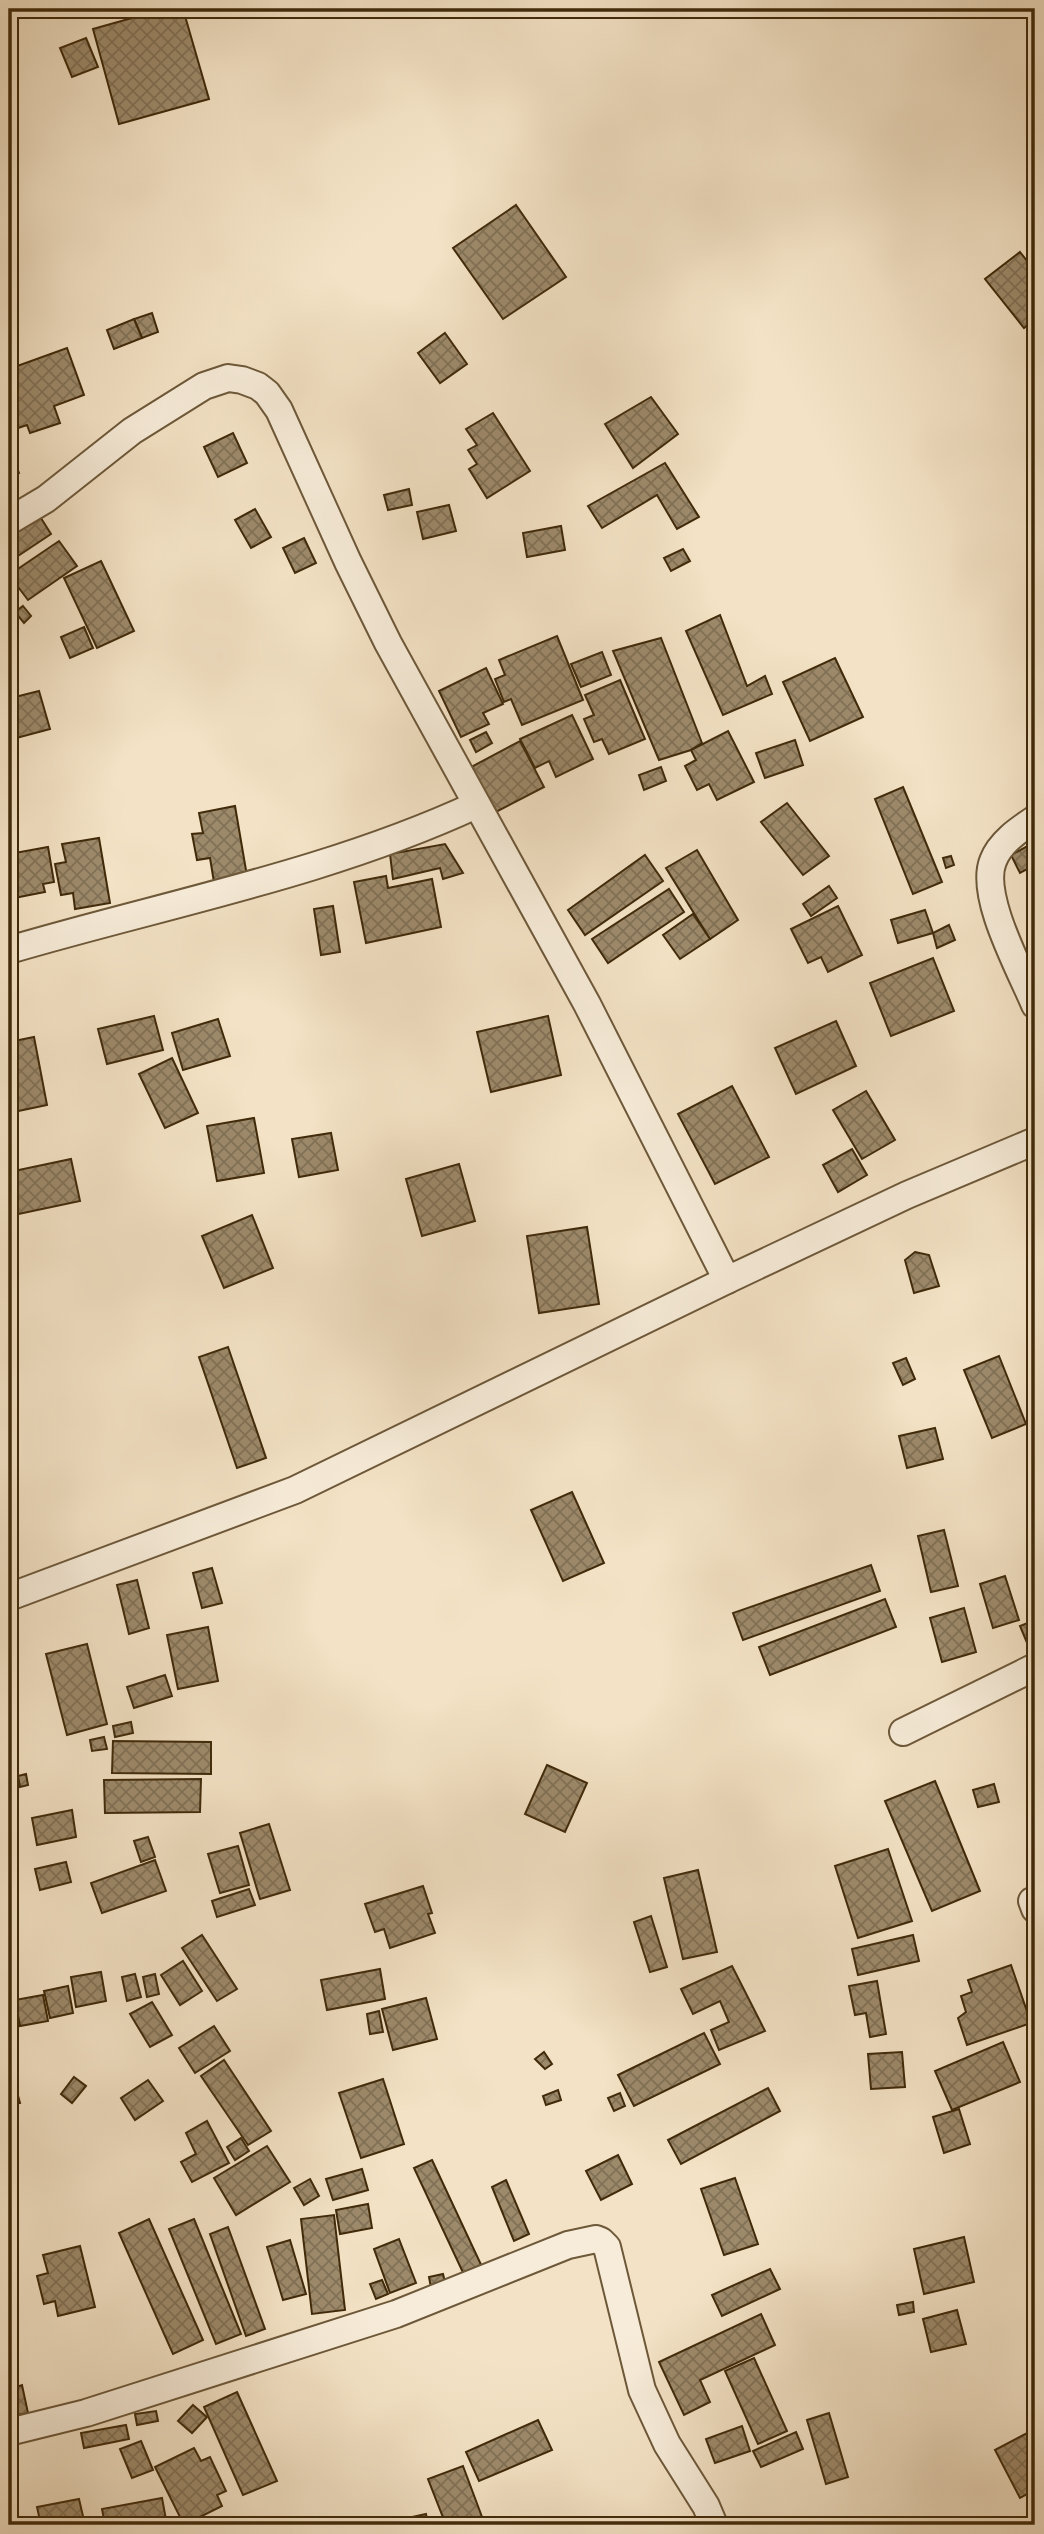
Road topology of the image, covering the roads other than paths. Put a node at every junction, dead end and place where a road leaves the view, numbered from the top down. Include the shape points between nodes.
1 (9, 521) edge
2 (476, 805) junction
3 (1035, 819) edge
4 (9, 950) edge
5 (1035, 1005) edge
6 (1035, 1140) edge
7 (727, 1280) junction
8 (9, 1597) edge
9 (1035, 1667) edge
10 (903, 1732) dead end
11 (9, 2432) edge
12 (714, 2525) edge

1 - 2 street via 46,499 132,431 204,386 228,378 258,386 279,410 354,574
2 - 4 street via 346,857
2 - 7 street via 587,1004
3 - 5 street via 1011,836 993,861 990,876 1001,925
6 - 7 street
7 - 8 street via 295,1490
9 - 10 street
11 - 12 street via 86,2413 396,2314 536,2256 596,2239 607,2247 642,2390

